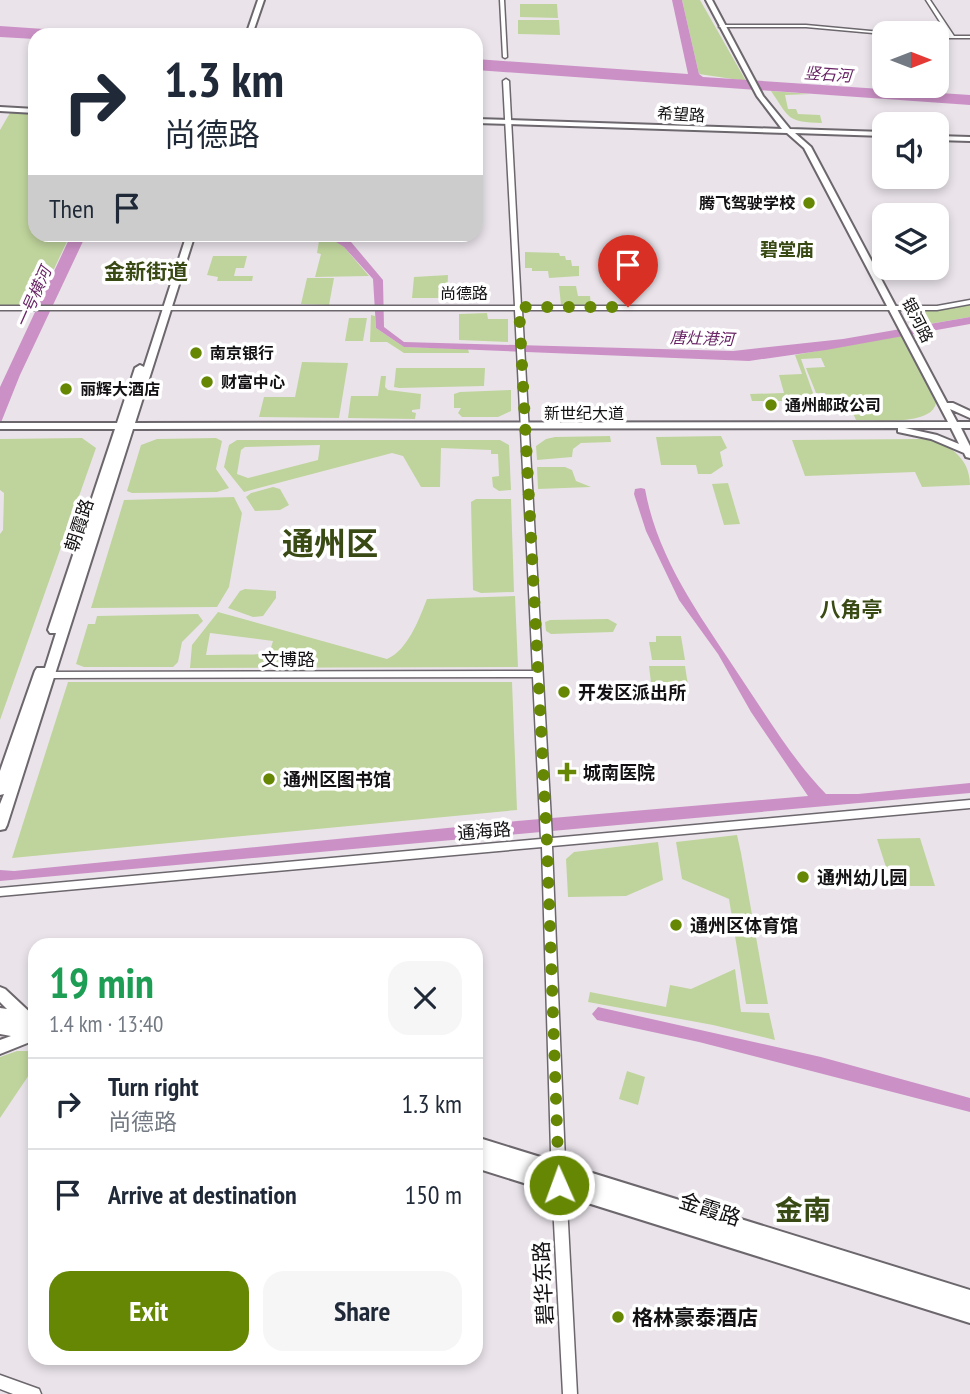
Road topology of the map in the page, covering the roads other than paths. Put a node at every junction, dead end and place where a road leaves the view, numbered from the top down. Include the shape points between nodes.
1 (261, 0) edge
2 (266, 0) edge
3 (502, 0) edge
4 (711, 0) edge
5 (928, 0) edge
6 (723, 26) junction
7 (251, 28) edge
8 (258, 28) edge
9 (872, 32) edge
10 (970, 37) edge
11 (949, 38) edge
12 (953, 38) junction
13 (505, 57) dead end
14 (757, 77) joint
15 (506, 81) dead end
16 (764, 96) junction
17 (0, 107) edge
18 (28, 109) edge
19 (483, 123) edge
20 (507, 124) junction
21 (796, 133) junction
22 (872, 135) edge
23 (949, 137) edge
24 (970, 138) edge
25 (181, 242) edge
26 (188, 242) edge
27 (970, 302) edge
28 (0, 307) edge
29 (165, 307) junction
30 (519, 307) junction
31 (897, 308) junction
32 (947, 404) junction
33 (970, 415) edge
34 (523, 427) junction
35 (902, 427) junction
36 (963, 428) edge
37 (2, 429) edge
38 (123, 429) junction
39 (969, 449) edge
40 (537, 674) junction
41 (44, 675) junction
42 (0, 790) edge
43 (970, 804) edge
44 (0, 825) edge
45 (547, 843) junction
46 (0, 892) edge
47 (0, 993) edge
48 (0, 1014) edge
49 (28, 1023) edge
50 (28, 1026) edge
51 (0, 1027) edge
52 (28, 1028) edge
53 (28, 1031) edge
54 (0, 1047) edge
55 (483, 1148) edge
56 (483, 1161) edge
57 (559, 1177) junction
58 (970, 1299) edge
59 (970, 1314) edge
60 (0, 1382) edge
61 (34, 1394) edge
62 (570, 1394) edge

1 - 7 main road
2 - 8 main road
3 - 13 street
4 - 6 main road
5 - 12 street
6 - 9 street
6 - 14 main road
6 - 16 main road via 748,77
10 - 12 street
11 - 12 street
14 - 16 main road
15 - 20 street, 碧华东路
16 - 21 main road, 银河路
17 - 18 main road
19 - 20 main road, 希望路
20 - 21 main road, 希望路
20 - 30 street, 碧华东路
21 - 22 main road, 希望路
21 - 31 main road, 银河路 via 808,140
23 - 24 main road
25 - 29 main road, 朝霞路
26 - 29 main road, 朝霞路
27 - 31 street, 尚德路
28 - 29 street, 尚德路
29 - 30 street, 尚德路
29 - 38 main road, 朝霞路
30 - 31 street, 尚德路
30 - 34 street, 碧华东路
31 - 32 main road, 银河路
32 - 33 main road
32 - 35 main road
32 - 36 main road, 银河路
34 - 35 main road, 新世纪大道
34 - 38 main road, 新世纪大道
34 - 40 street, 碧华东路
35 - 36 main road, 新世纪大道
35 - 39 main road
36 - 39 main road, 银河路
37 - 38 main road, 新世纪大道
38 - 41 main road, 朝霞路
40 - 41 street, 文博路
40 - 45 street, 碧华东路
41 - 42 main road, 朝霞路
41 - 44 main road, 朝霞路
43 - 45 street, 通海路
45 - 46 street, 通海路
45 - 57 street, 碧华东路
47 - 49 main road
48 - 50 main road
51 - 52 main road
53 - 54 main road
55 - 57 main road, 金霞路
56 - 57 main road, 金霞路
57 - 58 main road, 金霞路
57 - 59 main road, 金霞路
57 - 62 street, 碧华东路
60 - 61 street

